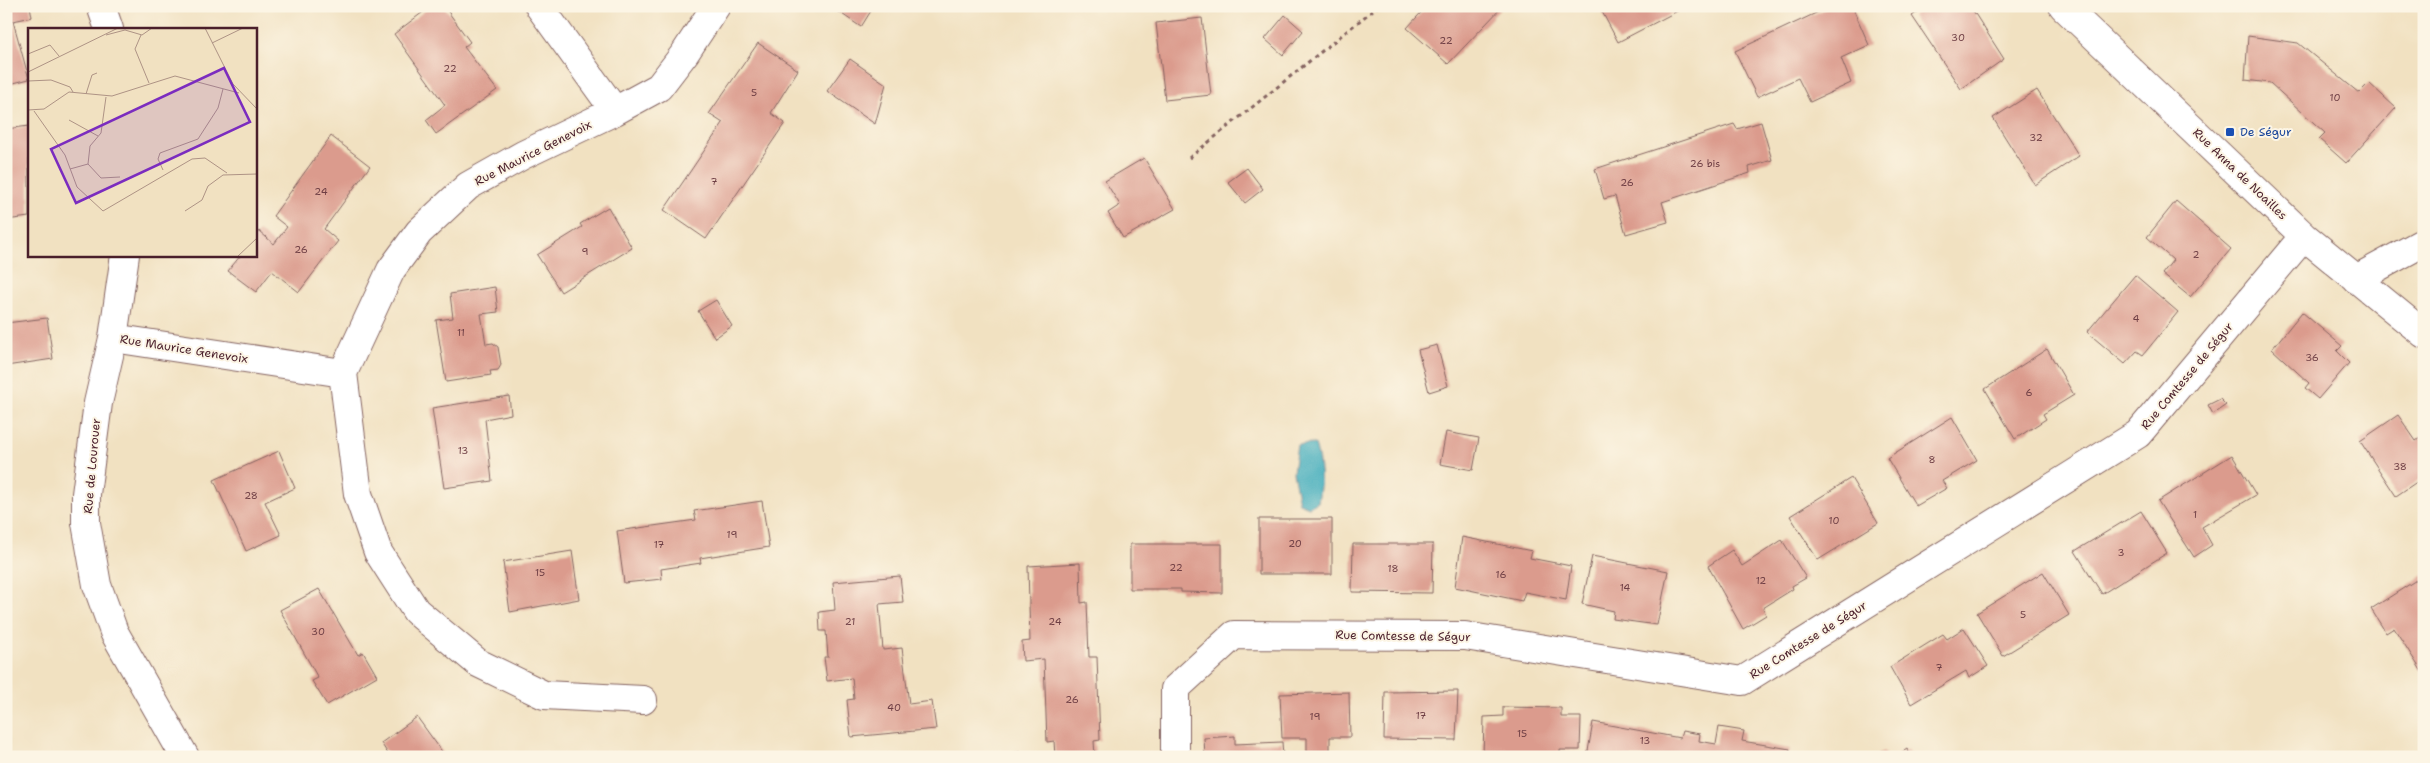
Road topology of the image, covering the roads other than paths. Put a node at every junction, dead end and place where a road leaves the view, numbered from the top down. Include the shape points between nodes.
1 (101, 6) edge
2 (538, 6) edge
3 (716, 6) edge
4 (2063, 6) edge
5 (108, 28) edge
6 (615, 111) junction
7 (2304, 236) junction
8 (2424, 242) edge
9 (125, 256) edge
10 (2356, 279) junction
11 (2424, 334) edge
12 (113, 338) junction
13 (343, 373) junction
14 (643, 700) dead end
15 (185, 757) edge
16 (1175, 757) edge

1 - 5 street
2 - 6 street
3 - 6 street, Rue Maurice Genevoix via 659,86
4 - 7 street, Rue Anna de Noailles
6 - 13 street, Rue Maurice Genevoix via 523,155 468,186 419,232 391,270
7 - 10 street, Rue Anna de Noailles
7 - 16 street, Rue Comtesse de Ségur via 2138,434 1742,681 1465,636 1234,635 1175,689
8 - 10 street
9 - 12 street, Rue de Lourouer
10 - 11 street, Rue Anna de Noailles
12 - 13 street, Rue Maurice Genevoix
12 - 15 street, Rue de Lourouer via 98,404 86,494 86,524 97,585 114,632
13 - 14 street via 358,494 378,552 416,611 478,663 544,695

